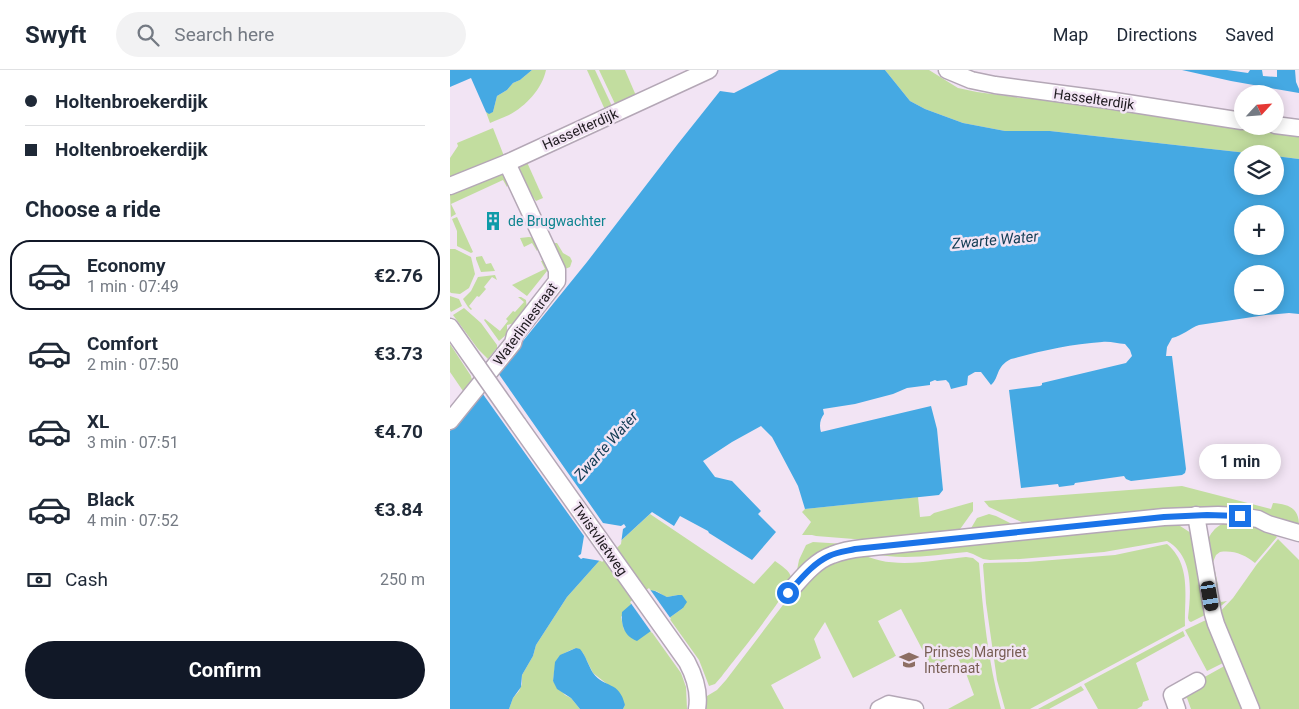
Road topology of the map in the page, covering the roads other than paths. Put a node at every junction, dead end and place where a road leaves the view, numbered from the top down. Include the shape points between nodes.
1 (709, 70) edge
2 (947, 70) edge
3 (1234, 120) edge
4 (1284, 126) edge
5 (1299, 128) edge
6 (507, 163) junction
7 (450, 186) edge
8 (450, 327) edge
9 (450, 421) edge
10 (1196, 515) junction
11 (1299, 533) edge
12 (788, 593) dead end
13 (1197, 681) dead end
14 (697, 709) edge
15 (880, 709) edge
16 (915, 709) edge
17 (1177, 709) edge
18 (1251, 709) edge

1 - 6 street, Hasselterdijk
2 - 3 street, Hasselterdijk via 995,85
4 - 5 street
6 - 7 street, Hasselterdijk
6 - 9 street, Waterliniestraat via 557,270 557,281 515,335 513,343
8 - 14 street, Twistvlietweg, bridge via 691,669 698,690
10 - 11 street via 1258,519
10 - 12 street via 855,549 822,560
10 - 18 street via 1214,619
13 - 17 street via 1172,695
15 - 16 street via 889,704

